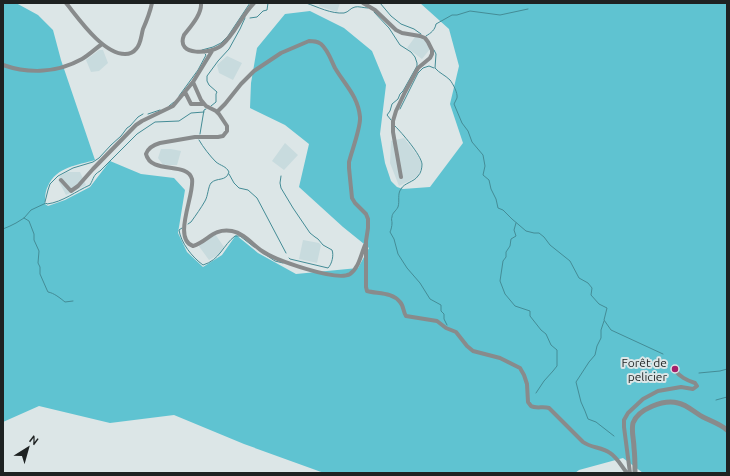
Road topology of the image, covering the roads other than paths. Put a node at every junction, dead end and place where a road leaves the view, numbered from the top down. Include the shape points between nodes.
1 (66, 3) edge
2 (152, 3) edge
3 (201, 3) edge
4 (254, 3) edge
5 (363, 3) edge
6 (102, 44) junction
7 (212, 51) junction
8 (3, 65) edge
9 (192, 82) junction
10 (185, 92) junction
11 (204, 104) junction
12 (216, 112) junction
13 (401, 177) dead end
14 (61, 180) dead end
15 (366, 241) junction
16 (674, 369) dead end
17 (727, 430) edge
18 (627, 473) edge
19 (630, 473) edge
20 (635, 473) edge

1 - 6 street
2 - 6 street via 139,44 134,51 122,54
3 - 7 street via 200,12 184,35 183,42 186,48 193,52
4 - 7 street via 226,42
5 - 13 street via 375,10 396,30 425,38 432,50 430,58 418,68 393,121 392,132
6 - 8 street via 80,60 53,69 38,72
7 - 9 street
9 - 10 street
9 - 11 street
10 - 11 street via 191,104
10 - 14 street via 172,107 136,125 77,187 71,191
11 - 12 street
12 - 15 street via 250,75 275,57 308,41 321,44 353,93 359,110 360,124 349,168 352,198 368,219
12 - 15 street via 227,126 223,136 195,137 160,143 149,148 146,153 153,164 180,170 191,177 185,232 186,239 191,245 198,244 215,233 232,231 269,255 329,275 342,276 349,275 355,269
15 - 18 street via 367,291 395,298 402,304 406,316 437,320 456,332 473,351 500,358 518,367 526,378 530,406 549,408 585,444 611,453
16 - 19 street via 697,386 693,389 681,387 658,391 643,399 628,413 624,427
17 - 20 street via 680,403 666,402 652,407 642,412 633,425

